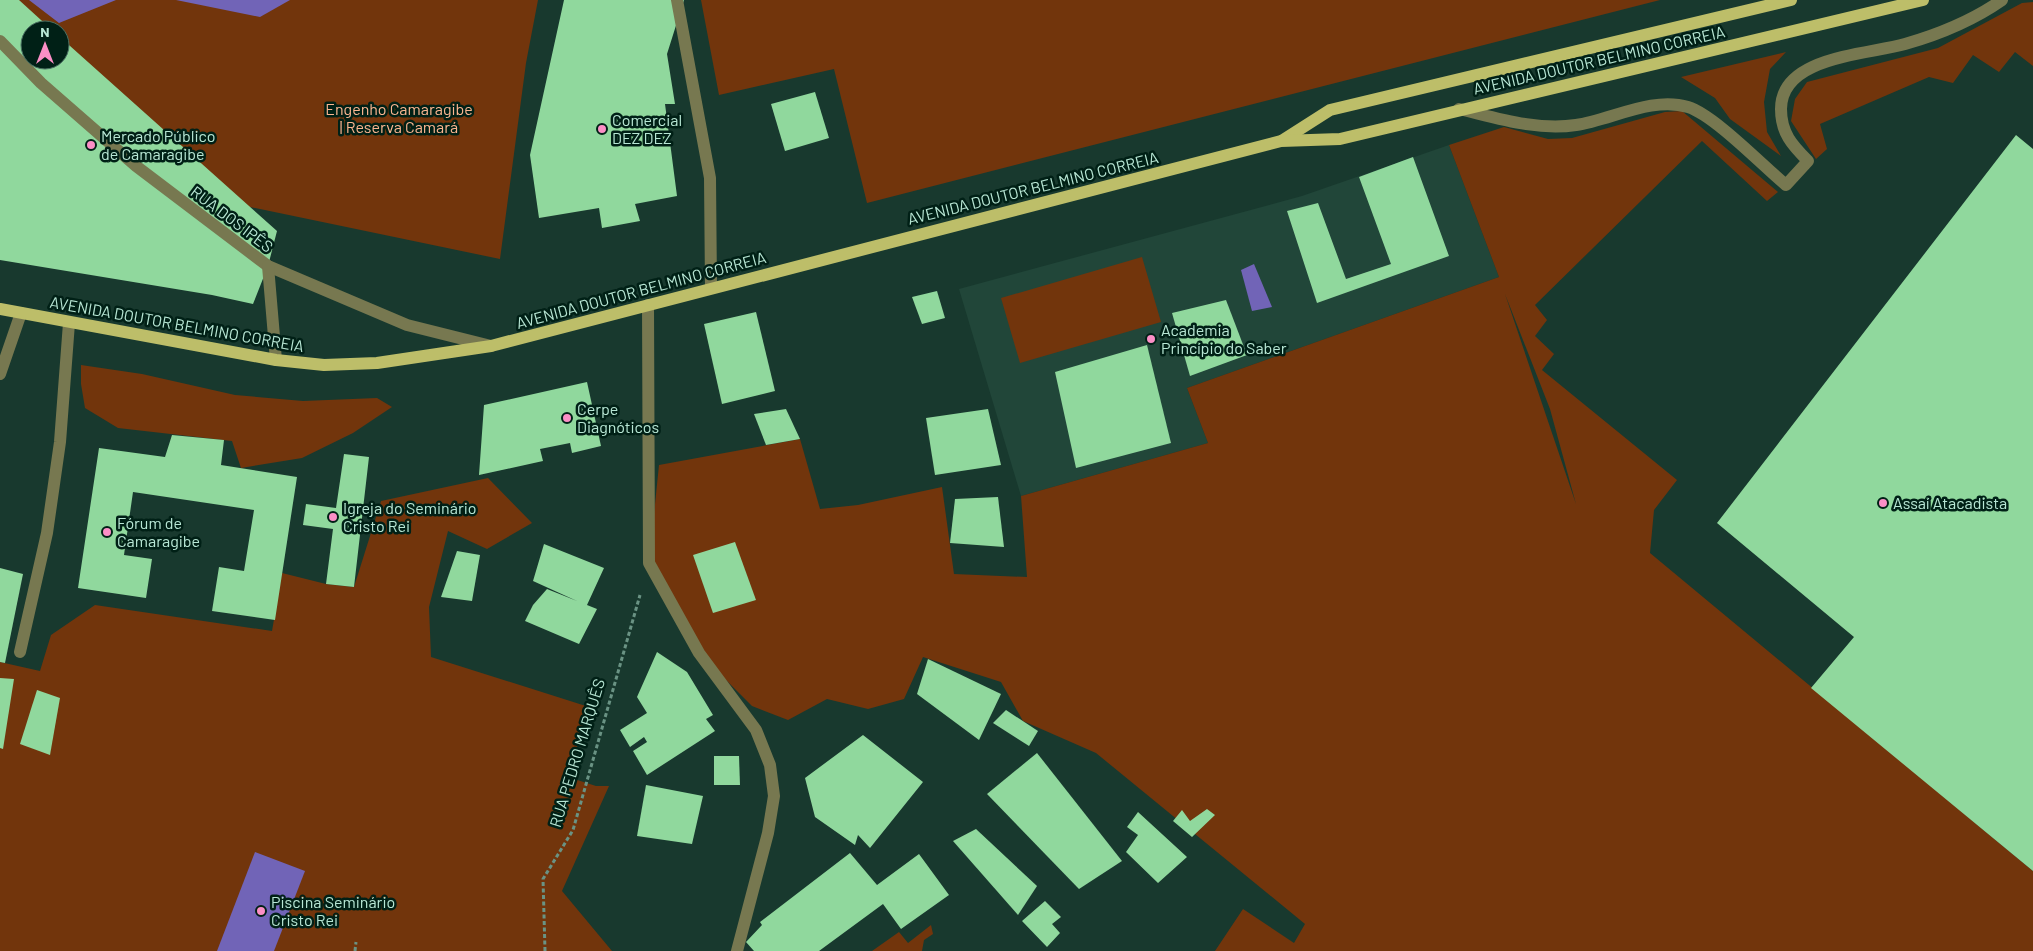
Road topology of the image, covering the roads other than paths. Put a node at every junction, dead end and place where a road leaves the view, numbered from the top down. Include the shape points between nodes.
1 (677, 0) edge
2 (1791, 0) edge
3 (1923, 0) edge
4 (2002, 0) edge
5 (1745, 6) edge
6 (0, 41) edge
7 (1459, 109) junction
8 (1281, 141) junction
9 (268, 266) junction
10 (710, 288) junction
11 (648, 305) junction
12 (0, 309) edge
13 (21, 313) junction
14 (69, 323) junction
15 (491, 346) junction
16 (276, 360) junction
17 (0, 374) edge
18 (20, 652) dead end
19 (737, 951) edge

1 - 10 street via 710,178
2 - 5 main road, AVENIDA DOUTOR BELMINO CORREIA
3 - 7 main road, AVENIDA DOUTOR BELMINO CORREIA
4 - 7 street via 1956,27 1904,44 1828,62 1797,75 1781,99 1781,114 1788,140 1808,161 1786,185 1706,116 1688,107 1669,104 1576,125 1554,126 1533,126
5 - 8 main road, AVENIDA DOUTOR BELMINO CORREIA via 1330,110
6 - 9 street, RUA DOS IPÊS via 41,83 136,166
7 - 8 main road, AVENIDA DOUTOR BELMINO CORREIA via 1340,139
8 - 10 main road, AVENIDA DOUTOR BELMINO CORREIA
9 - 15 street, RUA DOS IPÊS via 407,324
9 - 16 street
10 - 11 main road, AVENIDA DOUTOR BELMINO CORREIA
11 - 15 main road, AVENIDA DOUTOR BELMINO CORREIA
11 - 19 street via 649,563 699,653 756,730 770,765 774,796 768,833
12 - 13 main road, AVENIDA DOUTOR BELMINO CORREIA
13 - 14 main road, AVENIDA DOUTOR BELMINO CORREIA
13 - 17 street
14 - 16 main road, AVENIDA DOUTOR BELMINO CORREIA
14 - 18 street via 60,442 48,524
15 - 16 main road, AVENIDA DOUTOR BELMINO CORREIA via 377,362 324,364

